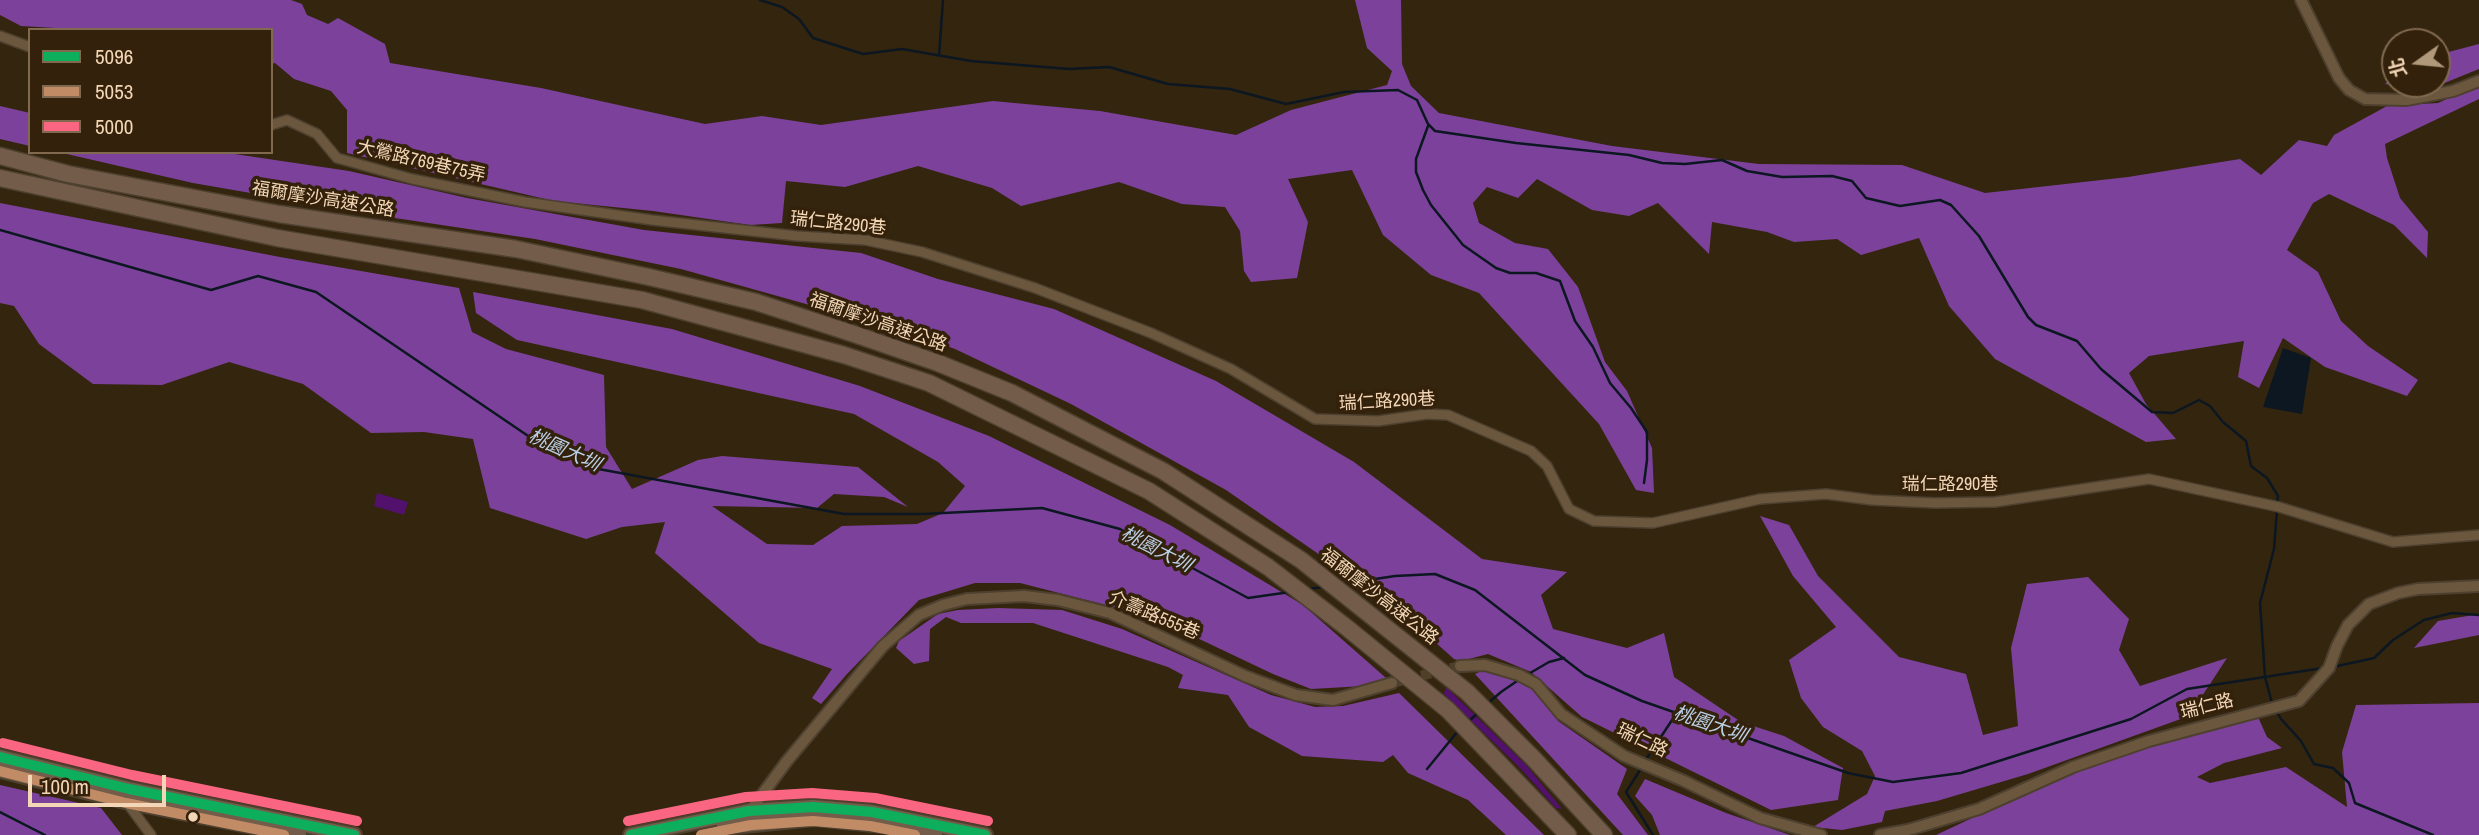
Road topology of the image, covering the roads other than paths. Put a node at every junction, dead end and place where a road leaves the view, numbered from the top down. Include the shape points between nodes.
1 (2301, 0) edge
2 (0, 36) edge
3 (28, 46) edge
4 (2479, 81) edge
5 (273, 124) edge
6 (0, 156) edge
7 (0, 178) edge
8 (495, 196) joint
9 (2479, 535) edge
10 (2479, 586) edge
11 (1460, 666) tunnel mouth
12 (1392, 683) tunnel mouth
13 (0, 757) edge
14 (0, 770) edge
15 (127, 795) junction
16 (1583, 813) junction
17 (746, 817) junction
18 (1565, 832) edge
19 (151, 835) edge
20 (299, 835) edge
21 (354, 835) edge
22 (631, 835) edge
23 (678, 835) edge
24 (934, 835) edge
25 (985, 835) edge
26 (1604, 835) edge
27 (1821, 835) edge
28 (1880, 835) edge

1 - 4 street via 2339,78 2365,99 2407,100
2 - 3 street
5 - 8 street, 大鶯路769巷75弄 via 287,120 317,134 337,158
6 - 16 highway, 福爾摩沙高速公路 via 68,174 279,214 516,248 756,302 1012,393 1163,471 1301,560 1483,708
7 - 18 highway via 277,238 642,300 929,383 1149,491 1268,567 1464,726
8 - 9 street, 瑞仁路290巷 via 652,220 865,240 922,252 1035,288 1151,333 1231,369 1315,419 1378,421 1448,415 1531,451 1547,466 1569,509 1594,521 1653,523 1760,499 1826,494 1935,503 1995,502 2149,479 2274,506 2393,542
10 - 28 street, 瑞仁路 via 2418,589 2370,604 2348,625 2329,668 2299,701 2149,741 2073,767 1979,809
11 - 27 street, 瑞仁路 via 1485,665 1519,675 1536,684 1561,714 1624,756 1760,818
12 - 17 street, 介壽路555巷 via 1333,699 1296,695 1110,613 1024,596 967,599 919,615 884,646
13 - 15 main road
14 - 15 main road
15 - 19 street
15 - 20 main road
15 - 21 main road
16 - 18 highway
16 - 26 highway, 福爾摩沙高速公路
17 - 22 main road
17 - 23 main road
17 - 24 main road via 816,818
17 - 25 main road via 813,807 872,812

